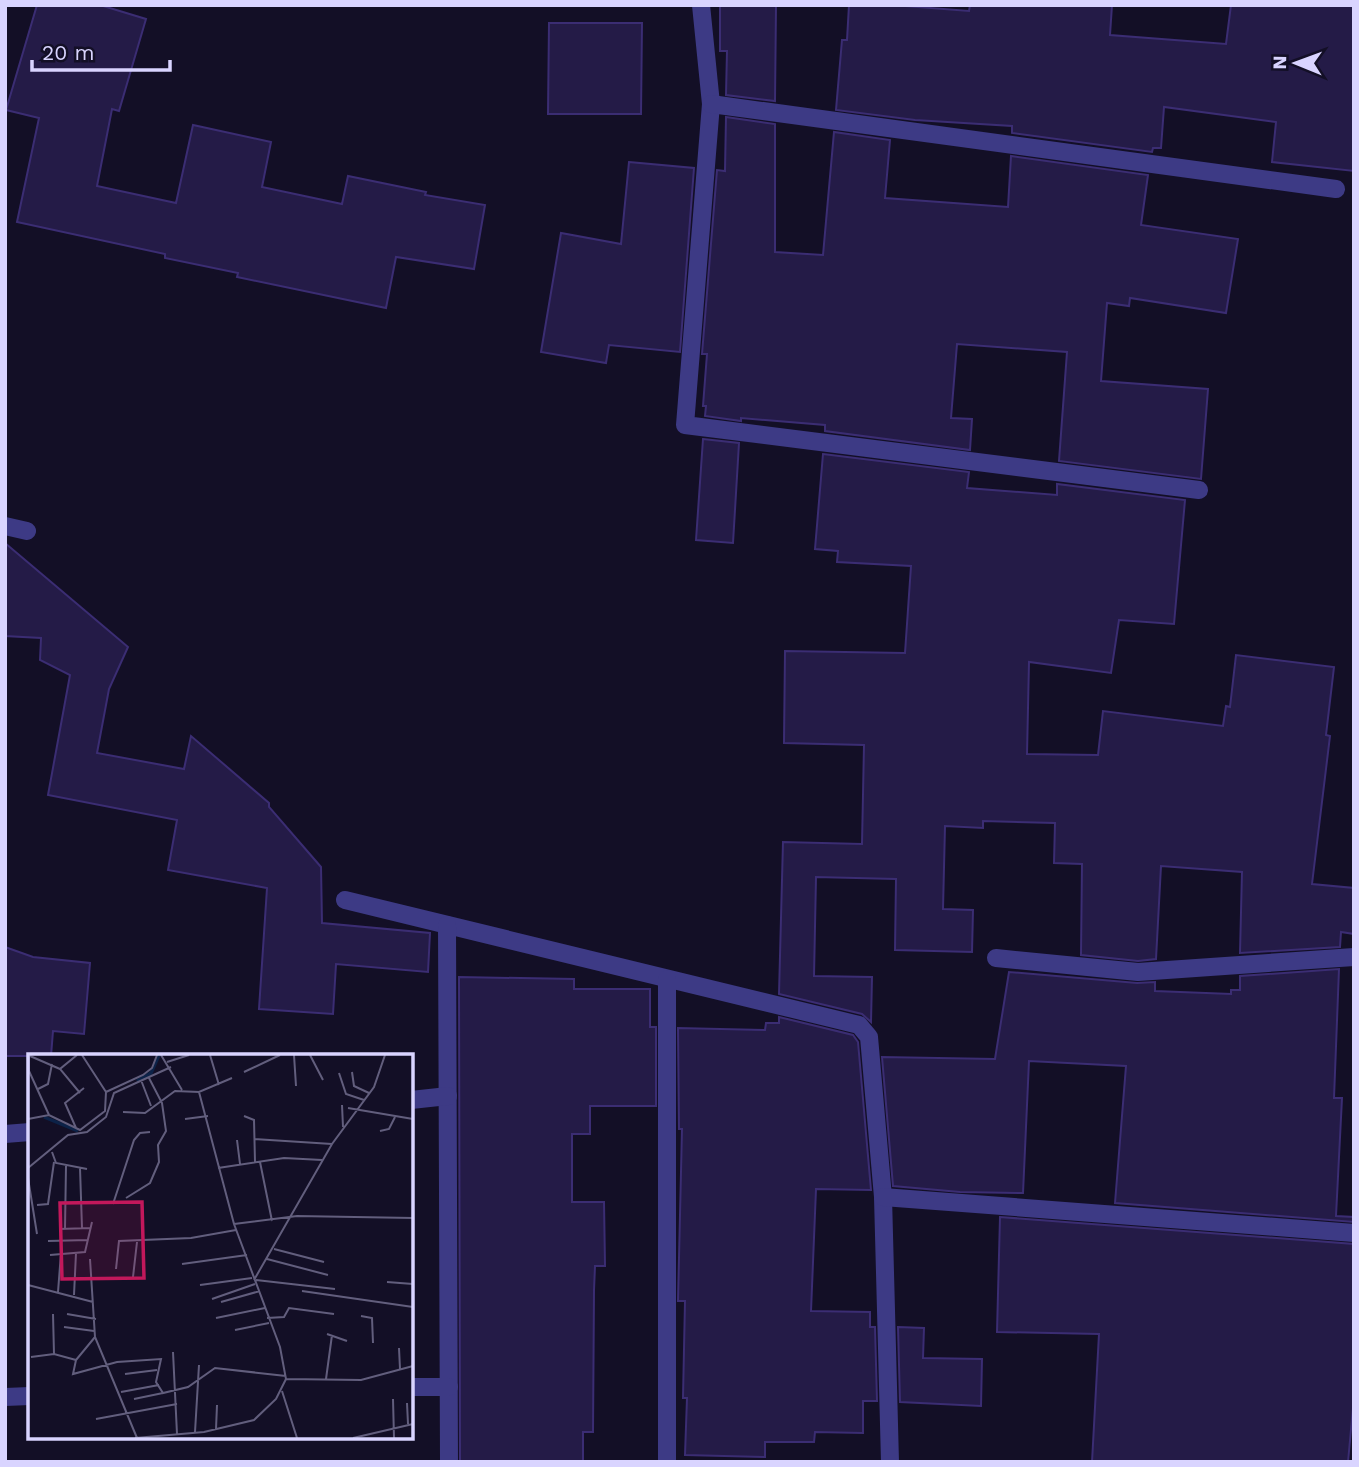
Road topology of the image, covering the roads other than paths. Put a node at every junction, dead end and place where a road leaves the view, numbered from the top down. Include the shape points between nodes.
1 (701, 5) edge
2 (711, 104) junction
3 (1336, 189) dead end
4 (1199, 490) dead end
5 (5, 526) edge
6 (27, 531) dead end
7 (345, 900) dead end
8 (447, 925) junction
9 (1354, 957) edge
10 (996, 958) dead end
11 (667, 979) junction
12 (447, 1096) junction
13 (413, 1100) edge
14 (28, 1132) edge
15 (5, 1134) edge
16 (884, 1196) junction
17 (1354, 1233) edge
18 (413, 1387) edge
19 (449, 1387) junction
20 (28, 1396) edge
21 (5, 1397) edge
22 (449, 1462) edge
23 (667, 1462) edge
24 (890, 1462) edge

1 - 2 street
2 - 3 street
2 - 4 street via 685,425
5 - 6 street
7 - 8 street
8 - 11 street
8 - 12 street
9 - 10 street via 1138,972
11 - 16 street via 859,1025 869,1037
11 - 23 street
12 - 13 street
12 - 19 street
14 - 15 street
16 - 17 street
16 - 24 street
18 - 19 street
19 - 22 street
20 - 21 street

